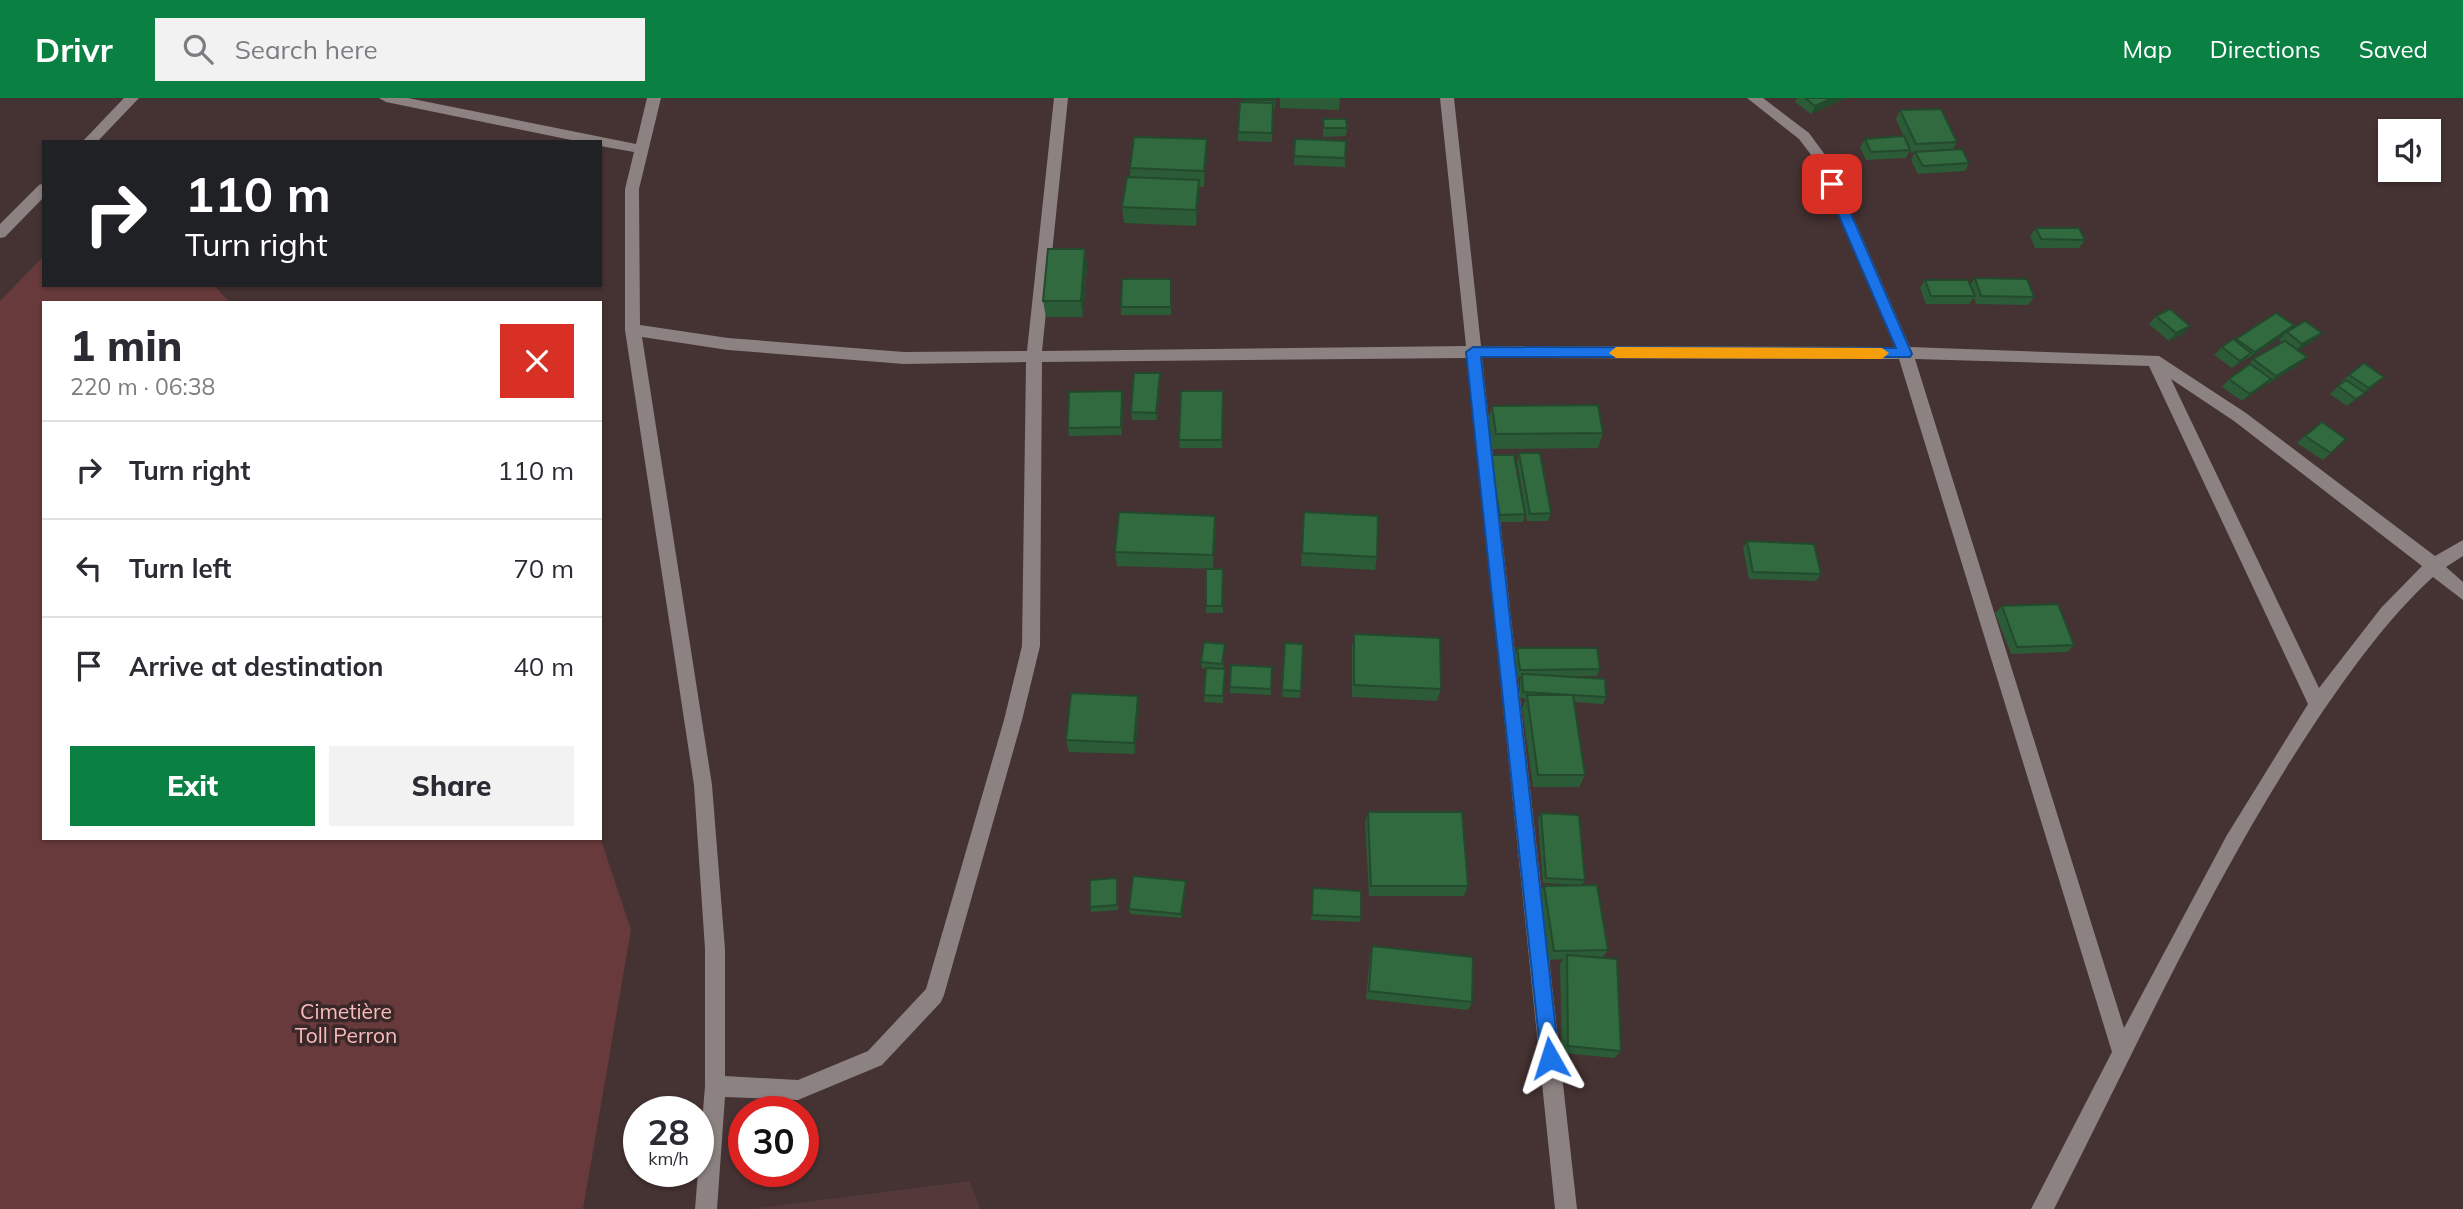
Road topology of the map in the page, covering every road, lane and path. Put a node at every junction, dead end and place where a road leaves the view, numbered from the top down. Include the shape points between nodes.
1 (132, 98) edge
2 (386, 98) edge
3 (654, 98) edge
4 (1061, 98) edge
5 (1447, 98) edge
6 (1754, 98) edge
7 (91, 140) edge
8 (595, 140) edge
9 (602, 141) edge
10 (640, 149) junction
11 (42, 190) edge
12 (0, 233) edge
13 (634, 330) junction
14 (1473, 352) junction
15 (1905, 354) junction
16 (1034, 358) junction
17 (2154, 360) junction
18 (2463, 547) edge
19 (2432, 565) junction
20 (2463, 593) edge
21 (2317, 703) junction
22 (2122, 1054) junction
23 (715, 1086) junction
24 (706, 1209) edge
25 (1566, 1209) edge
26 (2042, 1209) edge

1 - 7 street
2 - 8 street
3 - 10 street
4 - 16 street
5 - 14 street
6 - 15 street via 1804,136 1821,159
9 - 10 street
10 - 13 street via 632,189
11 - 12 street
13 - 16 street via 815,352 904,358
13 - 23 street via 703,785 715,949
14 - 15 street
14 - 16 street
14 - 25 street
15 - 17 street
15 - 22 street
16 - 23 street via 1031,646 934,995 875,1058 798,1090
17 - 19 street via 2240,417
17 - 21 street
18 - 19 street
19 - 20 street
19 - 21 street via 2401,594
21 - 22 street via 2225,853
22 - 26 street
23 - 24 street

